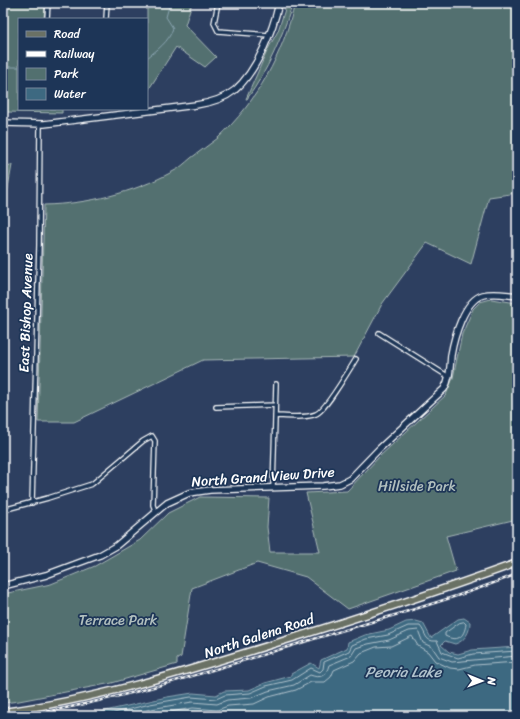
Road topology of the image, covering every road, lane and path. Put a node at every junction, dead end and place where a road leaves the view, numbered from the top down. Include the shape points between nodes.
1 (48, 3) edge
2 (107, 3) edge
3 (218, 3) edge
4 (279, 3) edge
5 (48, 18) edge
6 (106, 18) edge
7 (268, 35) junction
8 (146, 110) edge
9 (148, 110) edge
10 (3, 123) edge
11 (40, 124) junction
12 (517, 296) edge
13 (379, 333) dead end
14 (356, 359) dead end
15 (449, 377) junction
16 (276, 384) dead end
17 (275, 405) junction
18 (216, 407) dead end
19 (275, 416) junction
20 (273, 488) junction
21 (32, 503) junction
22 (3, 510) edge
23 (156, 513) junction
24 (517, 564) edge
25 (3, 586) edge
26 (3, 712) edge

1 - 5 street
2 - 6 street
3 - 7 street via 214,23 218,31
4 - 7 street
7 - 9 street via 258,57 234,91 214,101
8 - 11 street
10 - 11 street
11 - 21 street, East Bishop Avenue
12 - 15 street, North Grand View Drive via 487,294 476,298 463,318 454,340
13 - 15 street
14 - 19 street via 326,405 317,414 298,417
15 - 20 street, North Grand View Drive via 440,394 379,448 347,481 323,486
16 - 17 street
17 - 18 street
17 - 19 street
19 - 20 street
20 - 23 street, North Grand View Drive via 192,492 175,498
21 - 22 street
21 - 23 street via 92,484 153,436 153,505
23 - 25 street, North Grand View Drive via 113,548 100,555 52,573
24 - 26 main road, North Galena Road via 154,680 75,700

